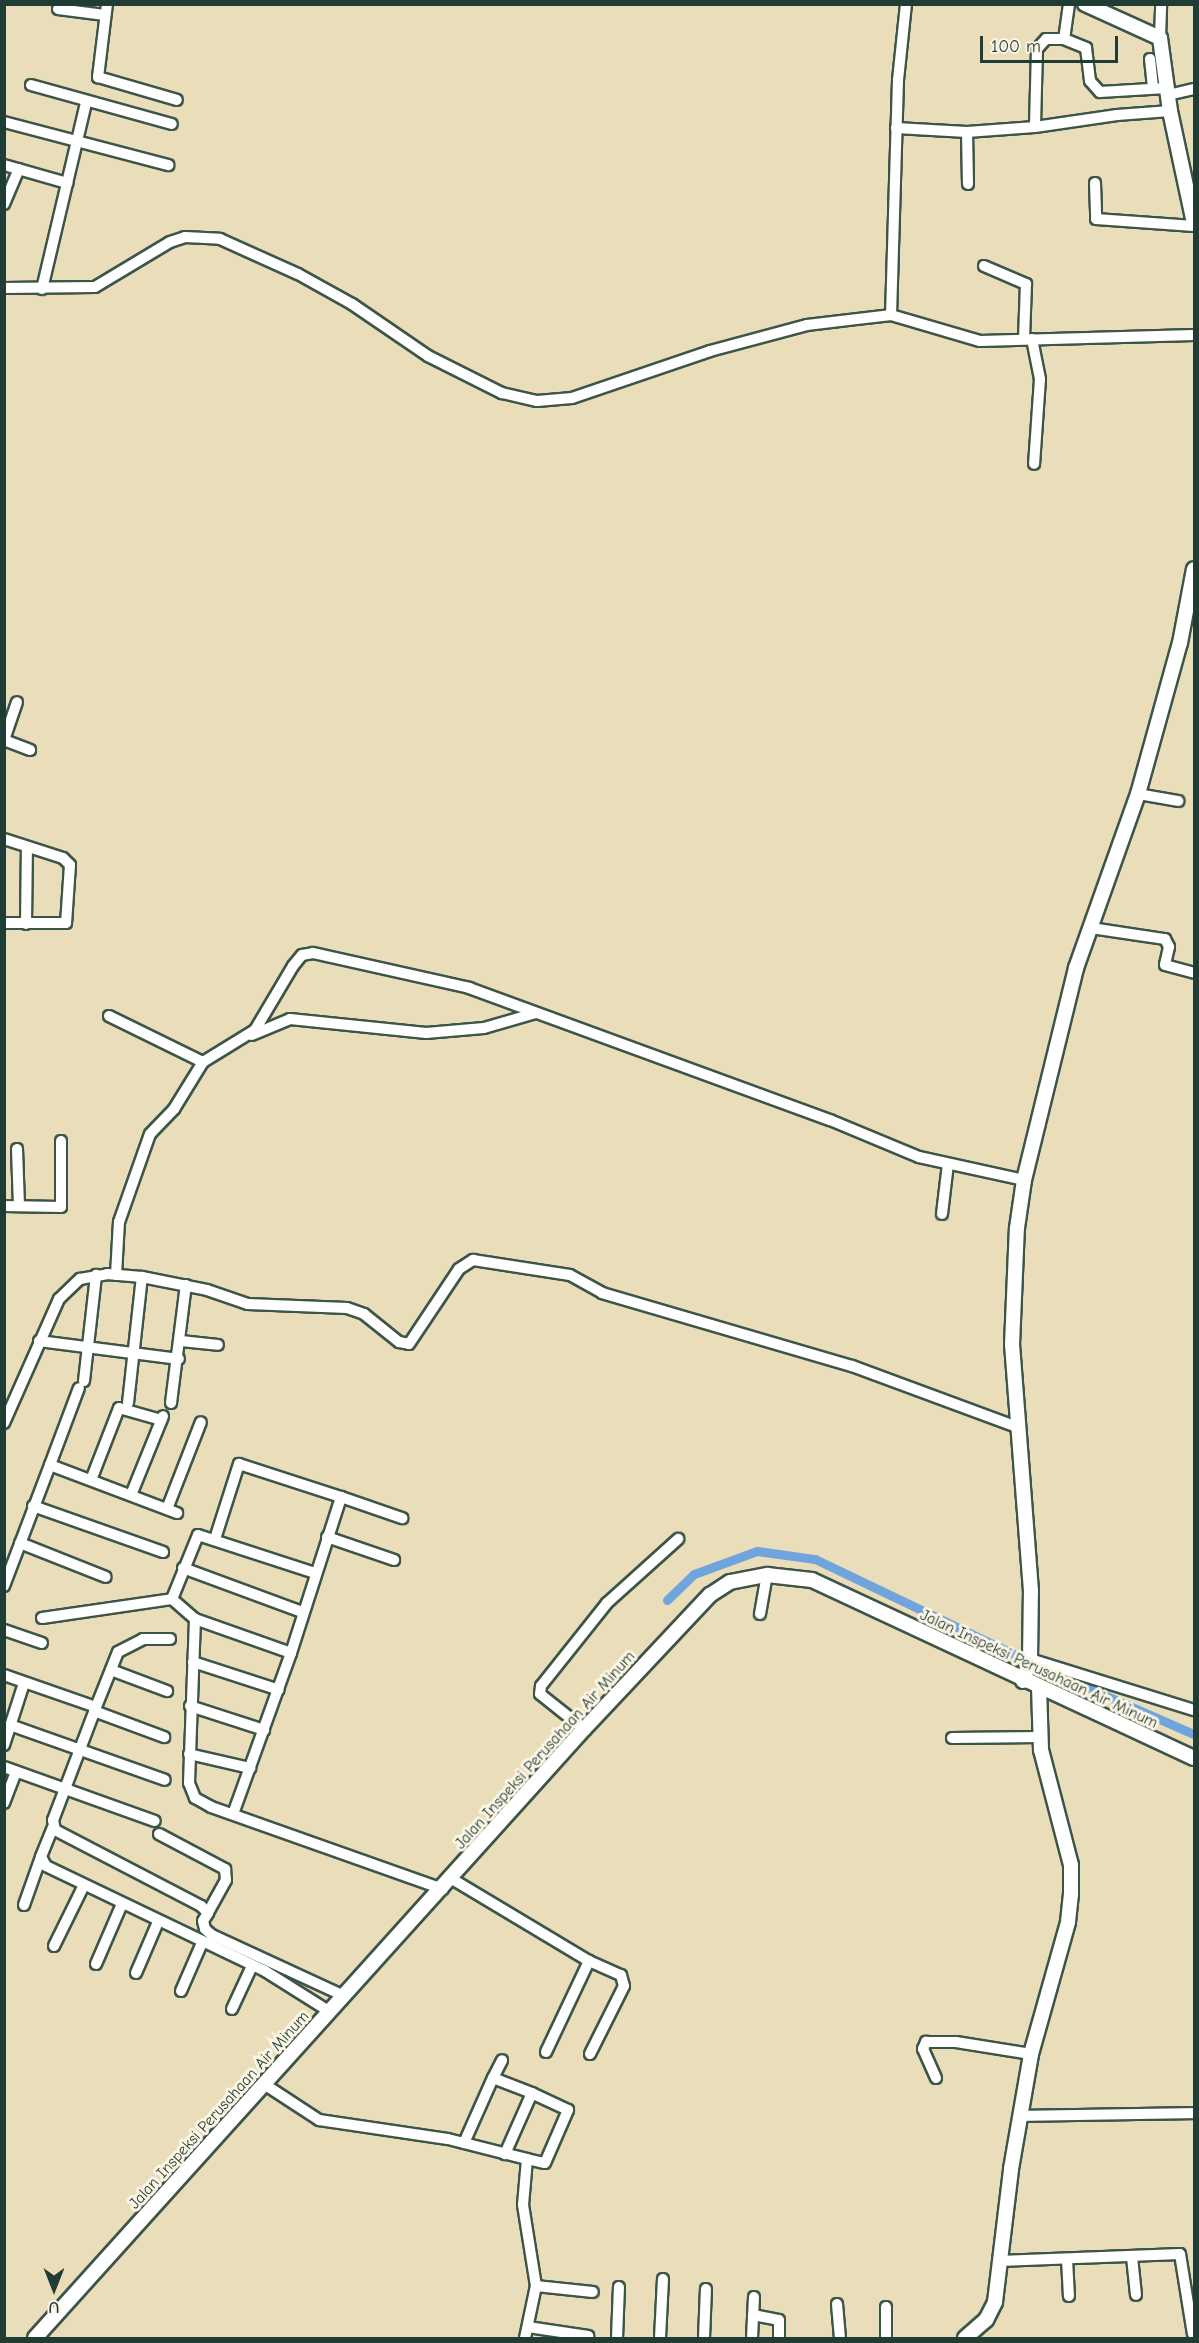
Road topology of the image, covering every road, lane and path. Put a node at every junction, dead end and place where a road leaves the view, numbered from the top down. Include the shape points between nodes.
1 (906, 4) edge
2 (1069, 4) edge
3 (1085, 4) edge
4 (1161, 4) edge
5 (58, 9) dead end
6 (106, 10) edge
7 (1160, 38) junction
8 (1064, 39) junction
9 (1150, 59) dead end
10 (32, 85) dead end
11 (1194, 89) edge
12 (1162, 90) junction
13 (177, 100) dead end
14 (86, 102) junction
15 (1170, 111) junction
16 (4, 122) edge
17 (172, 124) dead end
18 (1035, 127) junction
19 (896, 128) junction
20 (967, 132) junction
21 (76, 142) junction
22 (4, 165) edge
23 (168, 165) dead end
24 (19, 169) junction
25 (67, 183) junction
26 (1095, 183) dead end
27 (968, 184) dead end
28 (4, 204) edge
29 (1194, 225) edge
30 (984, 266) dead end
31 (4, 288) edge
32 (42, 289) junction
33 (891, 315) junction
34 (1194, 335) edge
35 (1028, 339) junction
36 (1034, 464) dead end
37 (1194, 569) edge
38 (17, 702) dead end
39 (4, 740) edge
40 (30, 750) dead end
41 (1138, 794) junction
42 (1179, 801) dead end
43 (4, 839) edge
44 (27, 847) junction
45 (4, 923) edge
46 (26, 924) junction
47 (1091, 928) junction
48 (1194, 974) edge
49 (536, 1013) junction
50 (109, 1016) dead end
51 (248, 1036) junction
52 (203, 1062) junction
53 (62, 1141) dead end
54 (17, 1149) dead end
55 (948, 1164) junction
56 (1024, 1180) junction
57 (4, 1206) edge
58 (19, 1206) junction
59 (942, 1214) dead end
60 (96, 1275) junction
61 (116, 1275) junction
62 (142, 1277) junction
63 (186, 1286) junction
64 (39, 1341) junction
65 (181, 1341) junction
66 (218, 1345) dead end
67 (88, 1349) junction
68 (133, 1354) junction
69 (179, 1359) junction
70 (128, 1402) dead end
71 (9, 1403) edge
72 (171, 1403) dead end
73 (201, 1422) dead end
74 (4, 1423) edge
75 (1017, 1427) junction
76 (50, 1465) junction
77 (91, 1480) junction
78 (131, 1495) junction
79 (341, 1497) junction
80 (33, 1506) junction
81 (402, 1518) dead end
82 (327, 1537) junction
83 (215, 1539) junction
84 (678, 1539) dead end
85 (20, 1543) junction
86 (163, 1552) dead end
87 (394, 1560) dead end
88 (183, 1568) junction
89 (315, 1573) junction
90 (767, 1575) junction
91 (106, 1577) dead end
92 (4, 1586) edge
93 (172, 1599) junction
94 (302, 1612) junction
95 (760, 1614) dead end
96 (42, 1618) dead end
97 (195, 1619) junction
98 (4, 1630) edge
99 (170, 1639) dead end
100 (42, 1643) dead end
101 (291, 1653) junction
102 (1030, 1659) junction
103 (193, 1662) junction
104 (111, 1670) junction
105 (4, 1675) edge
106 (1023, 1681) junction
107 (24, 1683) junction
108 (1039, 1688) junction
109 (279, 1690) junction
110 (167, 1691) dead end
111 (190, 1706) junction
112 (95, 1709) junction
113 (1194, 1710) edge
114 (8, 1723) edge
115 (584, 1729) junction
116 (264, 1730) junction
117 (164, 1737) dead end
118 (1040, 1737) junction
119 (952, 1738) dead end
120 (4, 1744) edge
121 (80, 1750) junction
122 (189, 1754) junction
123 (1194, 1758) edge
124 (4, 1767) edge
125 (250, 1768) junction
126 (16, 1772) junction
127 (165, 1780) dead end
128 (65, 1789) junction
129 (4, 1803) edge
130 (233, 1814) junction
131 (155, 1821) dead end
132 (53, 1827) junction
133 (159, 1834) dead end
134 (41, 1857) junction
135 (448, 1884) junction
136 (84, 1885) junction
137 (122, 1904) junction
138 (24, 1905) dead end
139 (208, 1913) junction
140 (158, 1922) junction
141 (202, 1943) junction
142 (54, 1946) dead end
143 (589, 1961) junction
144 (96, 1964) dead end
145 (252, 1965) junction
146 (136, 1973) dead end
147 (182, 1991) dead end
148 (344, 1996) junction
149 (232, 2009) dead end
150 (330, 2012) junction
151 (546, 2052) dead end
152 (590, 2054) dead end
153 (1031, 2054) junction
154 (502, 2060) dead end
155 (494, 2078) junction
156 (936, 2078) dead end
157 (264, 2084) junction
158 (532, 2093) junction
159 (1194, 2113) edge
160 (1020, 2116) junction
161 (464, 2143) junction
162 (505, 2154) junction
163 (527, 2160) junction
164 (1132, 2257) junction
165 (1067, 2259) junction
166 (999, 2261) junction
167 (663, 2279) dead end
168 (536, 2286) junction
169 (619, 2287) dead end
170 (706, 2289) dead end
171 (593, 2292) dead end
172 (1136, 2295) dead end
173 (1069, 2296) dead end
174 (754, 2297) dead end
175 (837, 2304) dead end
176 (886, 2307) dead end
177 (753, 2315) junction
178 (526, 2333) edge
179 (1193, 2334) edge
180 (588, 2336) dead end
181 (35, 2338) edge
182 (617, 2338) edge
183 (660, 2338) edge
184 (705, 2338) edge
185 (752, 2338) edge
186 (779, 2338) edge
187 (840, 2338) edge
188 (886, 2338) edge
189 (964, 2338) edge

1 - 19 street
2 - 8 street
3 - 7 street
4 - 7 street
5 - 6 street
6 - 13 street via 98,77
7 - 12 street
8 - 12 street via 1086,48 1090,81 1100,92
8 - 18 street via 1046,39 1037,49
9 - 12 street
10 - 14 street
11 - 12 street
12 - 15 street
14 - 17 street
14 - 21 street
15 - 18 street
15 - 29 street
16 - 21 street
18 - 20 street
19 - 20 street
19 - 33 street
20 - 27 street
21 - 23 street
21 - 25 street
22 - 24 street
24 - 25 street
24 - 28 street
25 - 32 street
26 - 29 street via 1096,219
30 - 35 street via 1026,284
31 - 32 street
32 - 33 street via 95,287 170,242 185,237 220,239 298,274 438,362 502,393 537,401 572,398 710,351 807,326
33 - 35 street via 968,339
34 - 35 street
35 - 36 street via 1040,379
37 - 41 street via 1180,643
38 - 39 street
39 - 40 street
41 - 42 street
41 - 47 street
43 - 44 street
44 - 46 street
44 - 46 street via 63,858 70,865 69,920 61,924
45 - 46 street
47 - 48 street via 1165,939 1169,947 1165,965
47 - 56 street via 1076,968
49 - 51 street via 484,1028 426,1034 290,1019
49 - 51 street via 469,988 313,953 302,955 293,966 260,1023
49 - 55 street via 830,1120 919,1157
50 - 52 street
51 - 52 street
52 - 61 street via 146,1143 119,1222
53 - 58 street via 61,1207
54 - 58 street
55 - 56 street
55 - 59 street
56 - 75 street via 1014,1267
57 - 58 street
60 - 61 street
60 - 64 street via 68,1287
60 - 67 street
61 - 62 street
62 - 63 street
62 - 68 street
63 - 65 street
63 - 75 street via 248,1304 356,1310 399,1342 410,1344 468,1261 555,1272 570,1275 602,1293 852,1366
64 - 67 street
64 - 71 street
65 - 66 street
65 - 69 street
67 - 68 street
67 - 76 street via 81,1385
68 - 69 street
68 - 70 street
69 - 72 street
71 - 74 street
73 - 78 street via 172,1511
75 - 102 street via 1031,1591
76 - 77 street
76 - 80 street
77 - 78 street
77 - 78 street via 119,1408 162,1418
79 - 81 street
79 - 82 street
79 - 83 street via 239,1464
80 - 85 street
80 - 86 street
82 - 87 street
82 - 89 street
83 - 88 street via 202,1535 194,1538
83 - 89 street
84 - 115 street via 607,1603 541,1686 540,1694
85 - 91 street
85 - 92 street
88 - 93 street
88 - 94 street
89 - 94 street
90 - 95 street
90 - 106 street, Jalan Inspeksi Perusahaan Air Minum via 812,1580
90 - 115 street, Jalan Inspeksi Perusahaan Air Minum via 730,1582 710,1594
93 - 96 street
93 - 97 street
94 - 101 street
97 - 101 street
97 - 103 street
98 - 100 street
99 - 104 street via 129,1643 118,1652
101 - 109 street
102 - 106 street
102 - 113 street
103 - 109 street
103 - 111 street
104 - 110 street
104 - 112 street
105 - 107 street
106 - 108 street, Jalan Inspeksi Perusahaan Air Minum
107 - 112 street
107 - 114 street
108 - 118 street
108 - 123 street, Jalan Inspeksi Perusahaan Air Minum
109 - 116 street
111 - 116 street
111 - 122 street
112 - 117 street
112 - 121 street
114 - 120 street
114 - 121 street
115 - 135 street, Jalan Inspeksi Perusahaan Air Minum
116 - 125 street
118 - 119 street
118 - 153 street via 1072,1877 1068,1922
121 - 127 street
121 - 128 street
122 - 125 street
122 - 130 street via 189,1783 195,1798
124 - 126 street
125 - 130 street
126 - 128 street
126 - 129 street
128 - 131 street
128 - 132 street
130 - 135 street
132 - 134 street
132 - 139 street
133 - 139 street via 225,1869 226,1880
134 - 136 street via 46,1866
134 - 138 street
135 - 143 street
135 - 148 street, Jalan Inspeksi Perusahaan Air Minum
136 - 137 street
136 - 142 street
137 - 140 street
137 - 144 street
139 - 148 street via 203,1921 212,1935
140 - 141 street
140 - 146 street
141 - 145 street
141 - 147 street
143 - 151 street
143 - 152 street via 621,1976 624,1986
145 - 149 street
145 - 150 street
148 - 150 street, Jalan Inspeksi Perusahaan Air Minum
150 - 157 street, Jalan Inspeksi Perusahaan Air Minum
153 - 156 street via 956,2042 926,2042 923,2049
153 - 160 street
154 - 155 street
155 - 158 street
155 - 161 street
157 - 161 street via 319,2120
157 - 181 street, Jalan Inspeksi Perusahaan Air Minum
158 - 162 street
158 - 163 street via 566,2108 567,2113 550,2161
159 - 160 street
160 - 166 street
161 - 162 street
162 - 163 street
163 - 168 street via 523,2205
164 - 165 street
164 - 172 street
164 - 179 street via 1180,2254
165 - 166 street
165 - 173 street
166 - 189 street via 991,2313
167 - 183 street
168 - 171 street
168 - 178 street
169 - 182 street
170 - 184 street
174 - 177 street
175 - 187 street
176 - 188 street
177 - 185 street
177 - 186 street via 779,2320
178 - 180 street

